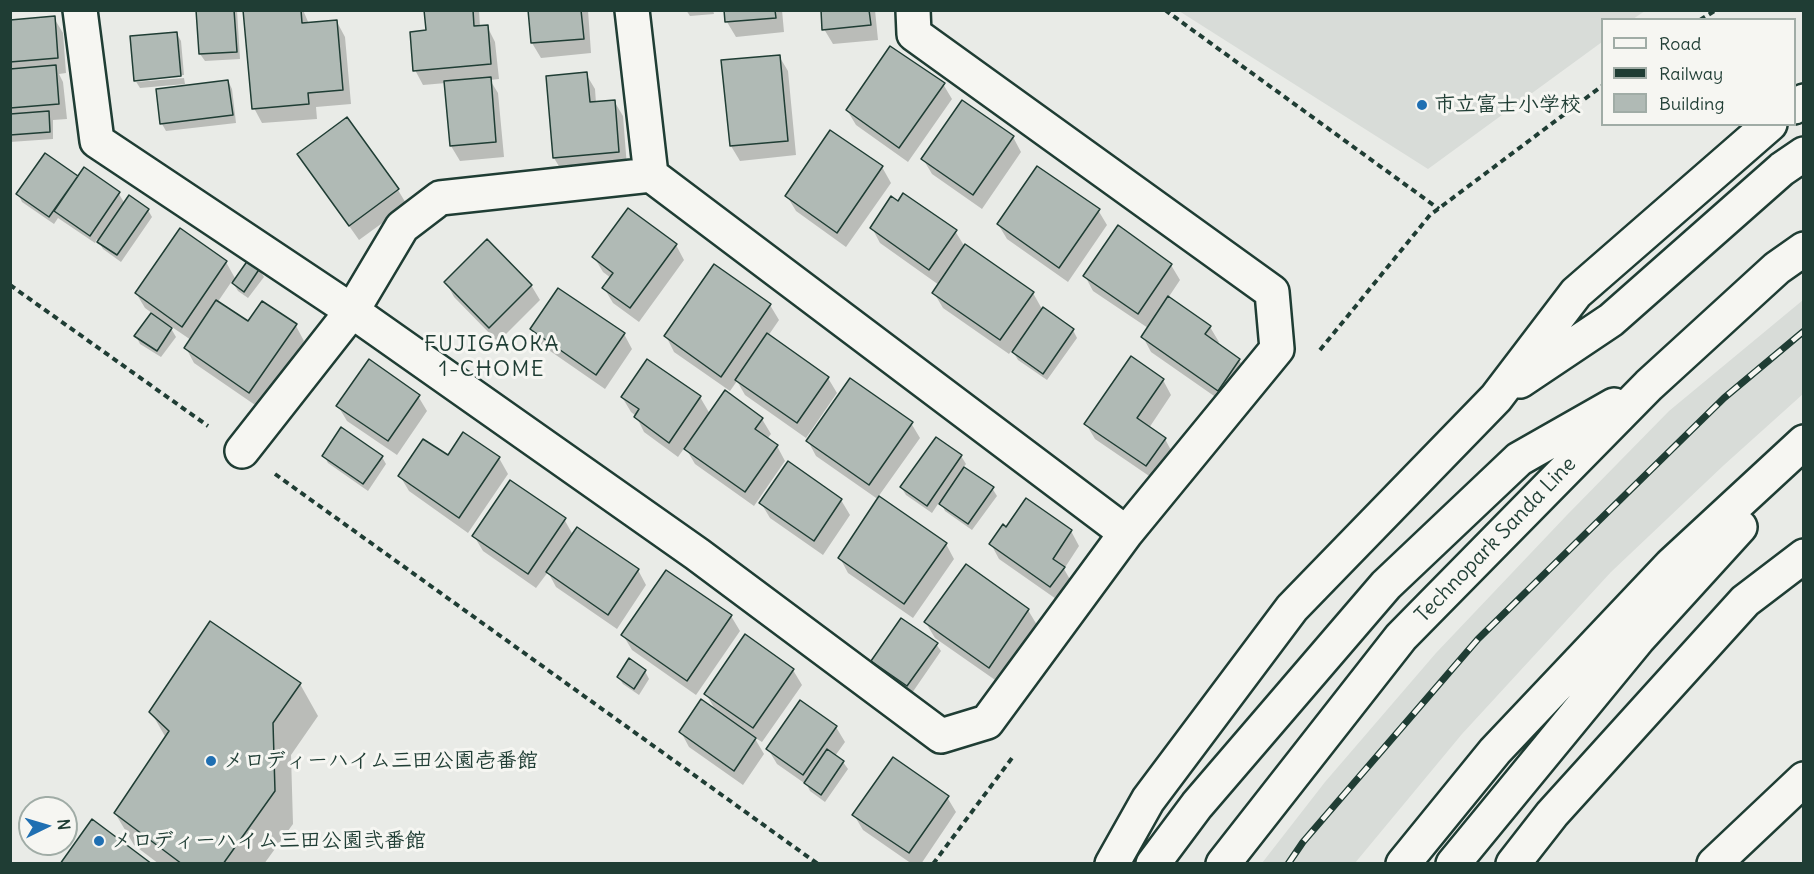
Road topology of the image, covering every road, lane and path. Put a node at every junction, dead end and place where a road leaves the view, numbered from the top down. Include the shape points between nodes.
1 (80, 10) edge
2 (633, 10) edge
3 (913, 10) edge
4 (1165, 10) edge
5 (1716, 10) edge
6 (1703, 18) edge
7 (1601, 88) edge
8 (1768, 126) edge
9 (1803, 154) edge
10 (651, 175) junction
11 (1439, 208) junction
12 (1803, 249) edge
13 (10, 285) edge
14 (352, 311) junction
15 (1319, 352) dead end
16 (1649, 385) junction
17 (1496, 398) junction
18 (1803, 442) edge
19 (242, 451) junction
20 (1803, 457) edge
21 (1126, 533) junction
22 (1803, 534) edge
23 (1803, 556) edge
24 (1745, 601) junction
25 (1012, 758) dead end
26 (1803, 779) edge
27 (818, 864) edge
28 (933, 864) edge
29 (1112, 864) edge
30 (1153, 864) edge
31 (1223, 864) edge
32 (1403, 864) edge
33 (1453, 864) edge
34 (1513, 864) edge
35 (1714, 864) edge

1 - 14 main road via 97,141
2 - 10 main road
3 - 21 main road via 914,34 1272,292 1277,349
4 - 11 path
5 - 6 path
7 - 11 path
8 - 17 main road via 1576,293
9 - 17 main road via 1611,320
10 - 14 main road via 440,198 402,227
10 - 21 main road
11 - 15 path
12 - 16 main road, Technopark Sanda Line
13 - 19 path
14 - 19 main road
14 - 21 main road via 698,554 941,736 987,722
16 - 30 main road via 1519,459 1386,585 1197,805
16 - 31 main road, Technopark Sanda Line via 1401,638
17 - 29 main road via 1292,608 1148,800
18 - 32 main road via 1663,573 1495,751
19 - 27 path
20 - 33 main road via 1638,639
22 - 24 main road
23 - 24 main road
24 - 34 main road via 1552,814
25 - 28 path
26 - 35 main road

